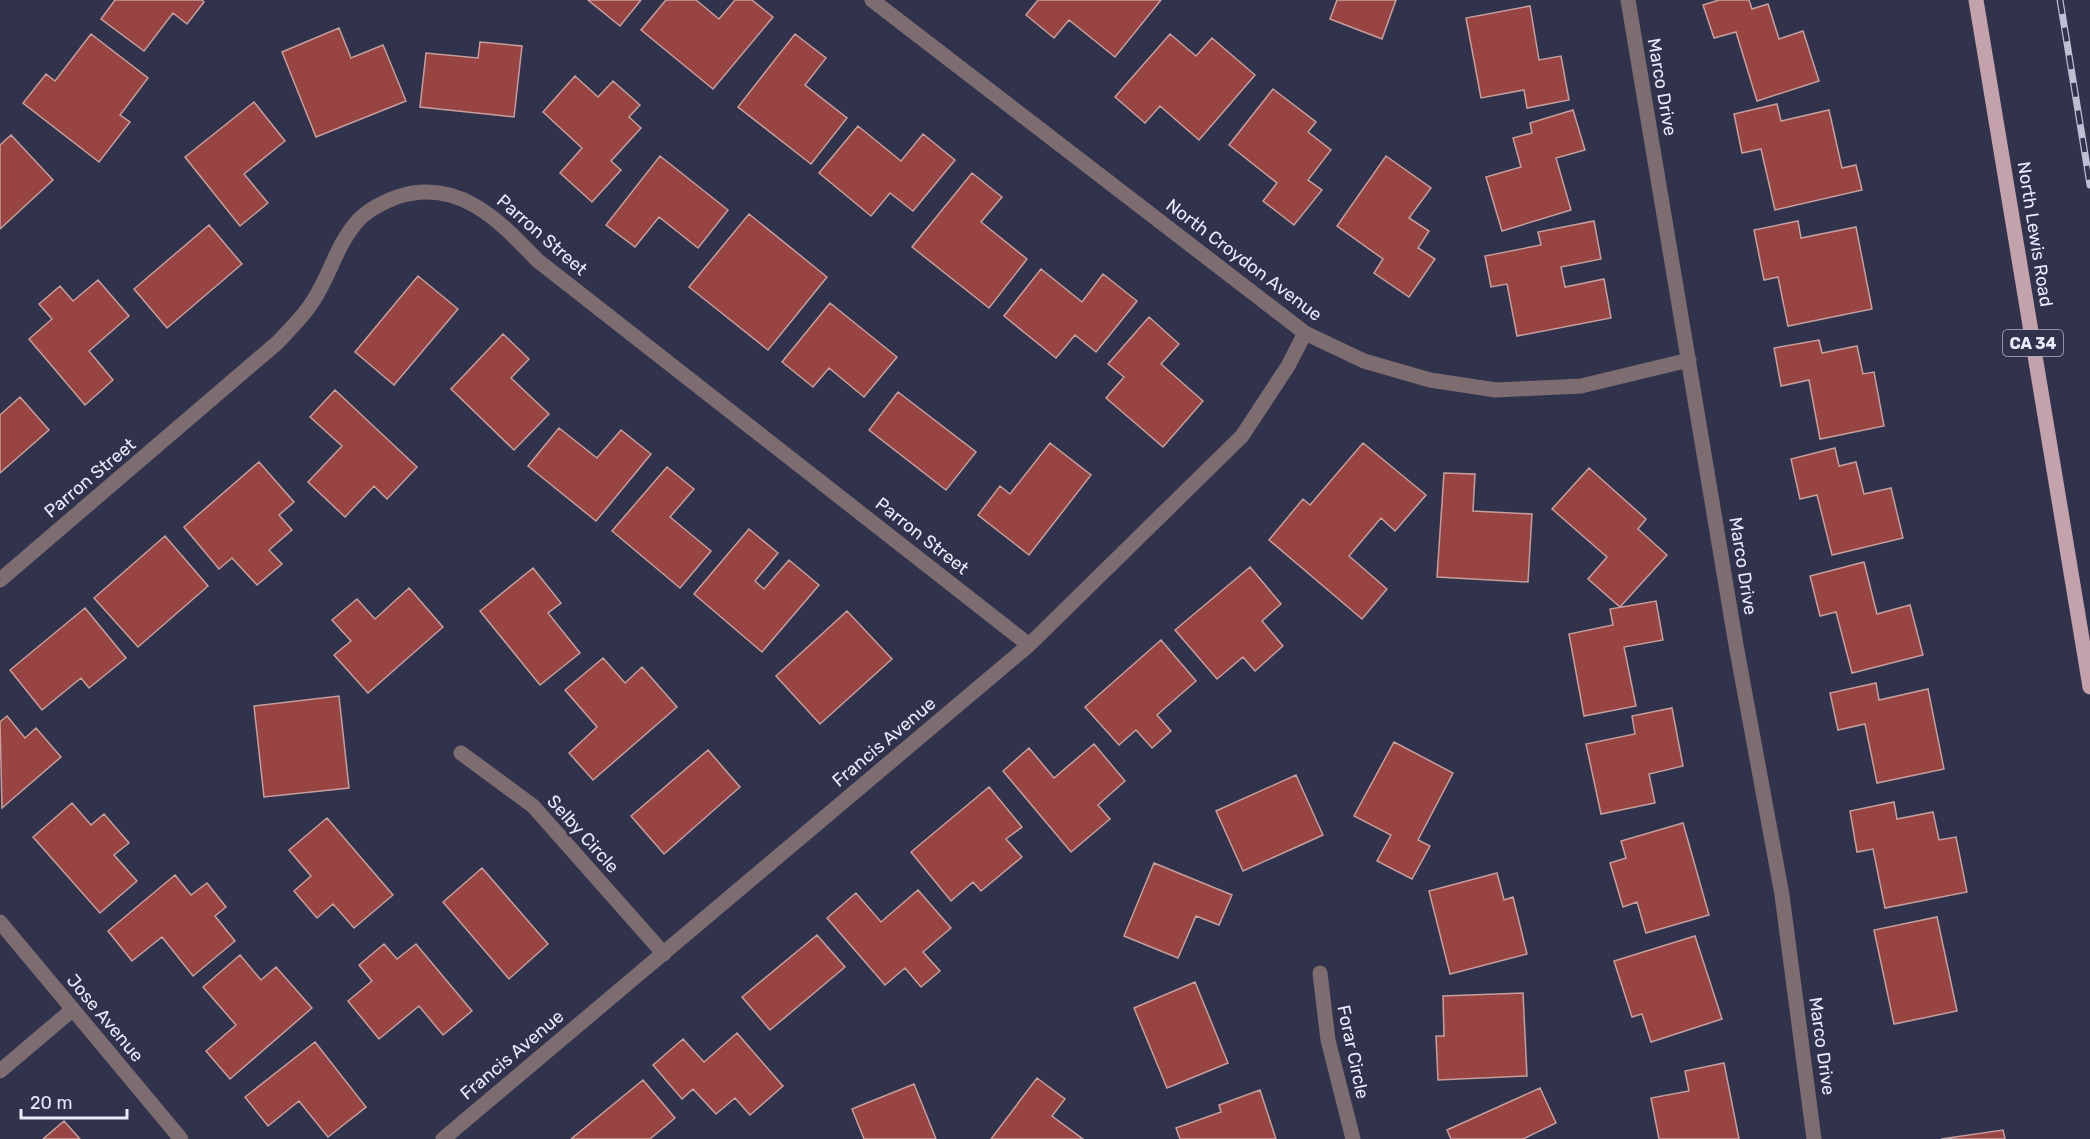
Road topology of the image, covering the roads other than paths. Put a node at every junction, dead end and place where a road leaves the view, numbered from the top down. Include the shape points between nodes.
1 (872, 0) edge
2 (1628, 0) edge
3 (1976, 0) edge
4 (1305, 333) junction
5 (1689, 360) junction
6 (0, 580) edge
7 (1029, 645) junction
8 (2090, 687) edge
9 (461, 753) dead end
10 (0, 922) edge
11 (664, 954) junction
12 (1320, 973) dead end
13 (72, 1010) junction
14 (0, 1071) edge
15 (181, 1139) edge
16 (442, 1139) edge
17 (1353, 1139) edge
18 (1814, 1139) edge

1 - 4 street, North Croydon Avenue
2 - 5 street, Marco Drive
3 - 8 main road, North Lewis Road / CA 34
4 - 5 street, North Croydon Avenue via 1364,361 1430,380 1496,390 1581,386
4 - 7 street, Francis Avenue via 1242,436
5 - 18 street, Marco Drive via 1782,896
6 - 7 street, Parron Street via 278,343 313,301 344,240 365,214 391,199 427,191 462,198 483,208 537,260
7 - 11 street, Francis Avenue
9 - 11 street, Selby Circle via 533,806
10 - 13 street, Jose Avenue
11 - 16 street, Francis Avenue
12 - 17 street, Forar Circle via 1328,1040
13 - 14 street
13 - 15 street, Jose Avenue

